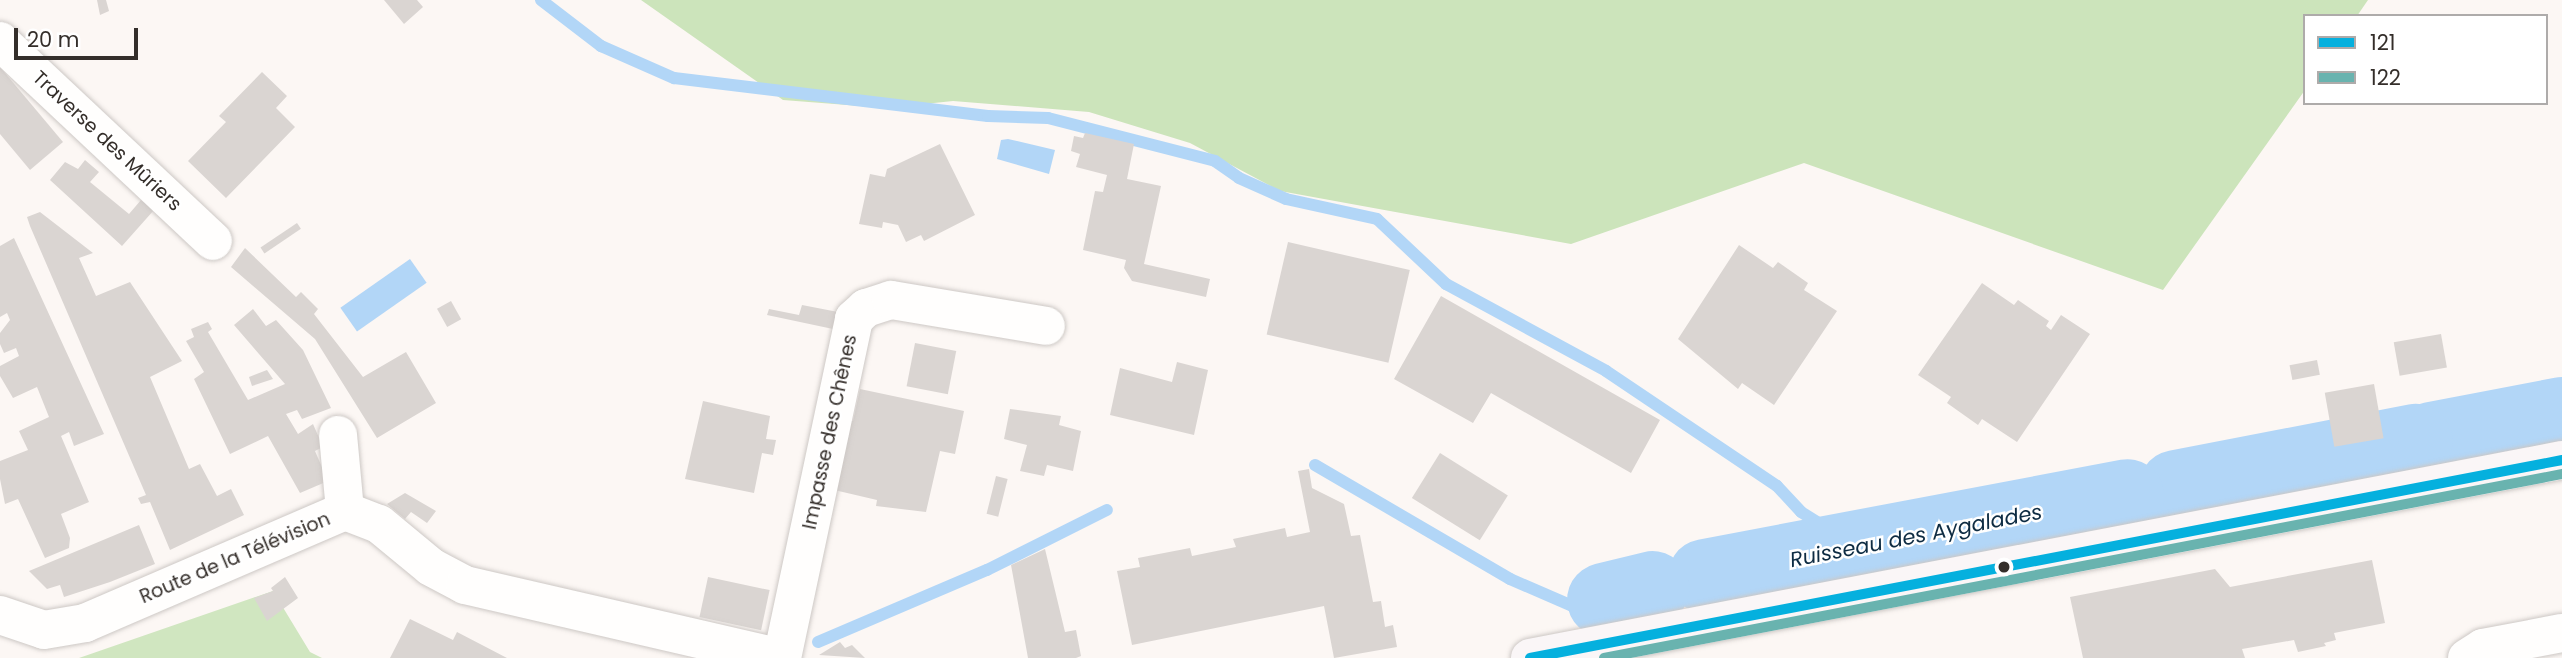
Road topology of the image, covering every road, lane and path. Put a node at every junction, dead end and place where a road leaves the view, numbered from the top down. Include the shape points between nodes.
1 (0, 41) edge
2 (213, 241) dead end
3 (1046, 326) dead end
4 (338, 435) dead end
5 (2562, 460) edge
6 (345, 511) junction
7 (0, 615) edge
8 (2562, 633) edge
9 (782, 658) edge
10 (1530, 658) edge
11 (2467, 658) edge

1 - 2 street, Traverse des Mûriers
3 - 9 street, Impasse des Chênes via 891,300 866,308 854,319
4 - 6 street
5 - 10 main road
6 - 7 street, Route de la Télévision via 85,623 44,630
6 - 9 street, Route de la Télévision via 379,524 431,568 465,584
8 - 11 street via 2483,648

